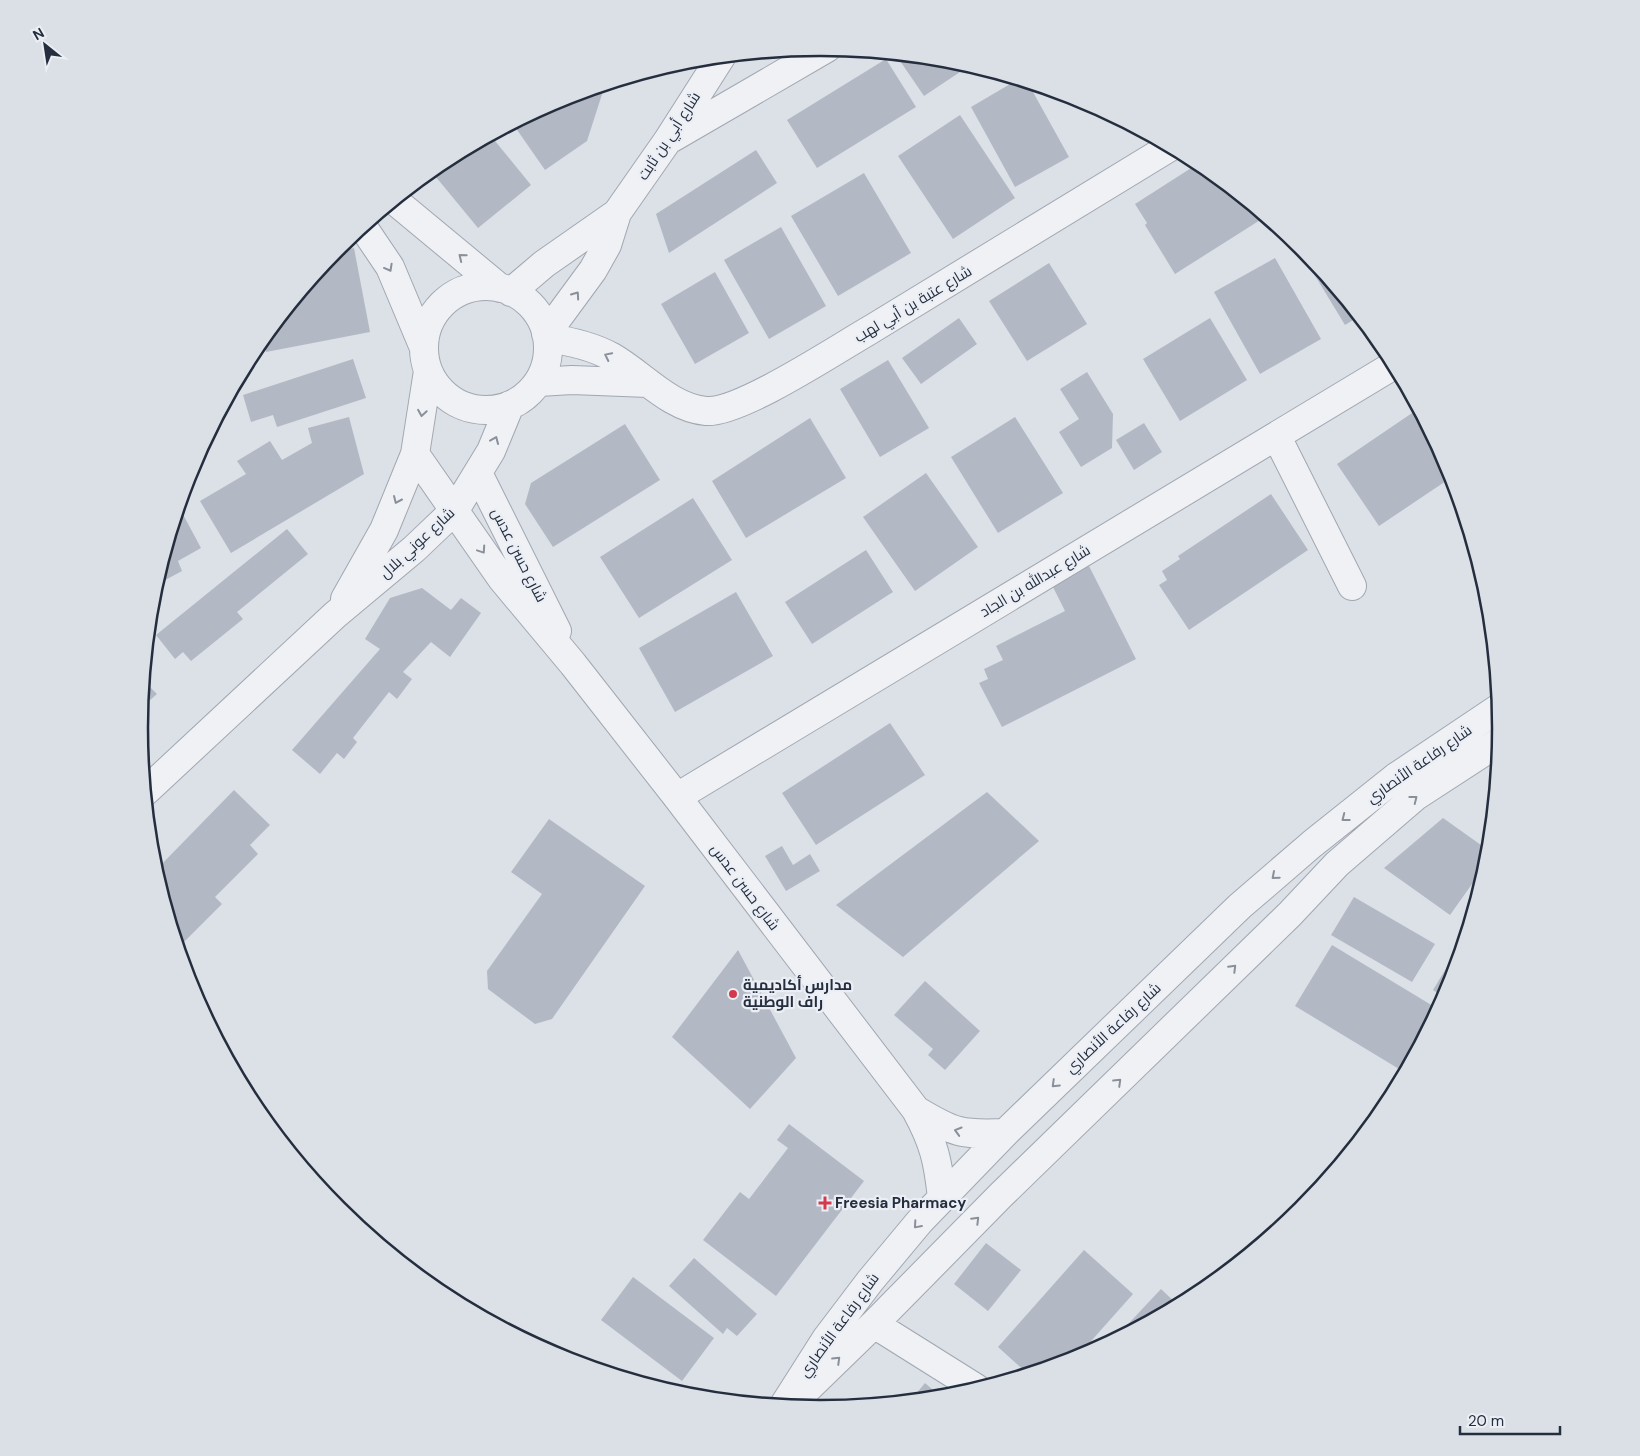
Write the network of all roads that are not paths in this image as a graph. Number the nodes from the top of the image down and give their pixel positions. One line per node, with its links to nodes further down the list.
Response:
1 (813, 56): 3 (street)
2 (715, 65): 3 (street, شارع أبي بن ثابت)
3 (668, 140): 6 (street, شارع أبي بن ثابت)
4 (1164, 151): 13 (street, شارع عتبة بن أبي لهب)
5 (399, 205): 8 (street, one-way to 5)
6 (617, 213): 8 (street, شارع أبي بن ثابت); 9 (street, شارع أبي بن ثابت, one-way to 6)
7 (368, 232): 10 (street, one-way to 10)
8 (505, 290): 9 (street); 10 (street)
9 (547, 336): 12 (street); 13 (street, شارع عتبة بن أبي لهب, one-way to 9)
10 (426, 359): 14 (street); 16 (street, شارع عوني بلال, one-way to 16)
11 (1388, 369): 15 (street, شارع عبدالله بن الجاد)
12 (538, 382): 13 (street, شارع عتبة بن أبي لهب); 14 (street)
13 (648, 383)
14 (510, 406): 17 (street, شارع عوني بلال, one-way to 14)
15 (1277, 437): 19 (street); 25 (street, شارع عبدالله بن الجاد)
16 (415, 454): 18 (street, شارع حسن عدس); 20 (street, شارع عوني بلال, one-way to 20)
17 (478, 473): 18 (street, شارع عوني بلال); 21 (street, شارع حسن عدس)
18 (455, 510): 20 (street, شارع عوني بلال); 21 (street, شارع حسن عدس, one-way to 21)
19 (1352, 586)
20 (335, 615): 24 (street, شارع عوني بلال)
21 (573, 664): 25 (street, شارع حسن عدس)
22 (1491, 713): 27 (street, شارع رفاعة الأنصاري, one-way to 27)
23 (1491, 747): 29 (street, شارع رفاعة الأنصاري, one-way to 23)
24 (151, 786)
25 (676, 797): 26 (street, شارع حسن عدس)
26 (916, 1110): 27 (street, شارع حسن عدس, one-way to 26); 28 (street, شارع حسن عدس)
27 (1005, 1133): 28 (street, شارع رفاعة الأنصاري)
28 (942, 1198): 31 (street, شارع رفاعة الأنصاري, one-way to 31)
29 (874, 1324): 30 (street); 32 (street, شارع رفاعة الأنصاري, one-way to 29)
30 (968, 1383)
31 (788, 1399)
32 (796, 1399)

